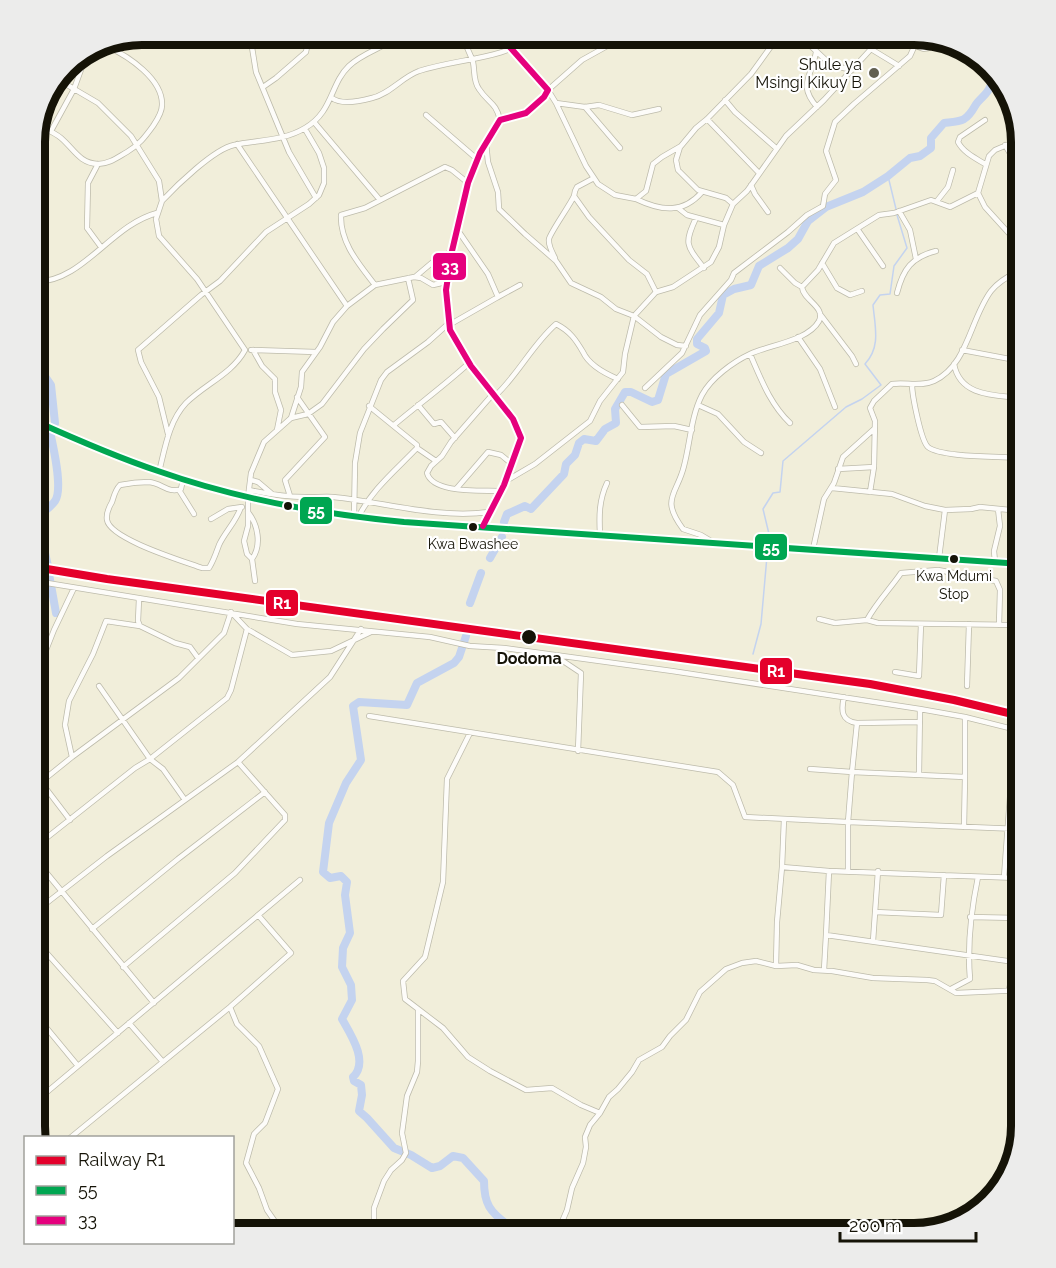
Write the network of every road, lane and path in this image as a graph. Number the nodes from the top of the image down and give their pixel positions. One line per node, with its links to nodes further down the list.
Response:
1 (251, 45): 22 (street)
2 (306, 45): 22 (street)
3 (385, 45): 25 (street)
4 (466, 45): 17 (street)
5 (508, 45): 13 (street)
6 (518, 45): 13 (street)
7 (609, 45): 24 (street)
8 (772, 45): 26 (street)
9 (809, 45): 16 (street)
10 (866, 45): 14 (street)
11 (915, 45): 12 (street); 19 (street)
12 (932, 47)
13 (511, 49): 17 (street); 24 (street)
14 (871, 49): 19 (street); 20 (street)
15 (112, 50): 44 (street)
16 (816, 52): 20 (street); 29 (street)
17 (472, 59): 25 (street); 33 (street)
18 (83, 65): 23 (street)
19 (899, 66): 104 (street)
20 (852, 70): 29 (street)
21 (64, 84): 23 (street)
22 (263, 87): 39 (street)
23 (74, 89): 38 (street); 44 (street)
24 (548, 90): 27 (street); 33 (street)
25 (332, 98): 35 (street)
26 (725, 100): 32 (street); 47 (street)
27 (556, 103): 28 (street); 54 (street)
28 (585, 107): 30 (street); 46 (street)
29 (817, 107): 47 (street)
30 (659, 109)
31 (426, 116): 49 (street)
32 (707, 119): 45 (street); 53 (street)
33 (500, 120): 41 (street)
34 (985, 120): 51 (street)
35 (314, 122): 37 (street); 62 (street)
36 (46, 129): 38 (street)
37 (305, 129): 39 (street); 60 (street)
38 (51, 131): 50 (street)
39 (284, 136): 42 (street); 60 (street)
40 (1011, 142): 43 (street)
41 (486, 143): 49 (street); 79 (street)
42 (237, 144): 63 (street); 70 (street)
43 (1005, 145): 48 (street); 51 (street)
44 (138, 146): 50 (street); 63 (street)
45 (681, 146): 57 (street); 61 (street)
46 (620, 148)
47 (776, 148): 53 (street)
48 (1011, 155)
49 (477, 159): 55 (street)
50 (98, 164): 77 (street)
51 (985, 164): 58 (street)
52 (953, 170): 64 (street)
53 (759, 173): 56 (street)
54 (594, 178): 59 (street); 61 (street)
55 (468, 183): 62 (street); 74 (street)
56 (751, 185): 65 (street); 68 (street)
57 (702, 192): 65 (street); 66 (street)
58 (978, 193): 64 (street); 75 (street)
59 (574, 196): 76 (street); 96 (street)
60 (316, 198): 70 (street)
61 (636, 199): 66 (street)
62 (380, 200): 91 (street)
63 (162, 201): 69 (street)
64 (937, 201): 67 (street)
65 (733, 204): 72 (street)
66 (678, 208): 71 (street)
67 (899, 211): 73 (street); 81 (street)
68 (768, 212)
69 (157, 213): 77 (street); 95 (street)
70 (285, 218): 95 (street); 99 (street)
71 (696, 218): 72 (street); 85 (street)
72 (724, 225): 85 (street)
73 (858, 230): 83 (street); 84 (street)
74 (458, 231): 78 (street); 98 (street)
75 (1011, 235)
76 (549, 244): 79 (street); 82 (street)
77 (101, 247): 89 (street)
78 (452, 251): 88 (street); 90 (street)
79 (544, 251): 82 (street)
80 (936, 251): 81 (street)
81 (916, 259): 97 (street)
82 (556, 261): 101 (street)
83 (822, 263): 93 (street); 94 (street)
84 (882, 266)
85 (704, 268): 96 (street)
86 (780, 268): 93 (street)
87 (1011, 276): 107 (street)
88 (411, 278): 90 (street); 91 (street); 125 (street)
89 (45, 281)
90 (446, 282): 102 (street)
91 (375, 285): 99 (street)
92 (520, 285): 98 (street)
93 (802, 287): 100 (street)
94 (862, 291)
95 (206, 292): 105 (street); 133 (street)
96 (656, 292): 101 (street)
97 (897, 292)
98 (498, 297): 102 (street)
99 (347, 306): 108 (street)
100 (820, 314): 103 (street); 112 (street)
101 (634, 316): 104 (street); 114 (street)
102 (449, 324): 111 (street); 123 (street)
103 (798, 337): 109 (street); 124 (street)
104 (686, 346): 116 (street)
105 (245, 350): 106 (street); 133 (street)
106 (253, 350): 108 (street); 131 (street)
107 (962, 350): 110 (street); 113 (street)
108 (316, 352): 118 (street)
109 (750, 354): 122 (street); 127 (street)
110 (1011, 359)
111 (469, 363): 117 (street); 120 (street)
112 (856, 364)
113 (954, 364): 115 (street); 119 (street)
114 (618, 379): 117 (street); 145 (street)
115 (912, 384): 130 (street); 137 (street)
116 (645, 388)
117 (494, 395): 134 (street); 139 (street)
118 (297, 397): 125 (street); 126 (street)
119 (1011, 397)
120 (418, 405): 129 (street); 134 (street)
121 (622, 405): 132 (street)
122 (698, 405): 132 (street); 136 (street)
123 (369, 406): 129 (street); 155 (street)
124 (836, 407)
125 (310, 413): 126 (street); 154 (street)
126 (291, 418): 131 (street)
127 (790, 423)
128 (45, 425): 142 (highway)
129 (394, 425): 135 (street)
130 (874, 429): 140 (street); 141 (street)
131 (277, 430): 144 (street)
132 (692, 430): 168 (street)
133 (168, 434): 142 (street)
134 (455, 438): 138 (street)
135 (417, 448): 138 (street); 156 (street)
136 (761, 453)
137 (1011, 457)
138 (436, 461): 147 (street)
139 (512, 464): 145 (street); 147 (street)
140 (874, 467): 141 (street); 151 (street)
141 (838, 469): 148 (street)
142 (159, 472): 143 (highway)
143 (183, 479): 149 (street); 152 (highway)
144 (250, 480): 152 (street); 153 (street)
145 (506, 481): 150 (street)
146 (607, 483): 167 (street)
147 (457, 488): 150 (street)
148 (832, 488): 151 (street); 169 (street)
149 (179, 490): 157 (street); 163 (street)
150 (500, 491): 162 (street)
151 (870, 492): 160 (street)
152 (249, 494): 153 (street); 158 (street); 164 (highway)
153 (272, 494): 154 (street)
154 (290, 496): 155 (street)
155 (355, 500): 156 (street); 164 (street)
156 (367, 502): 162 (street); 164 (street)
157 (241, 507): 158 (street); 165 (street)
158 (248, 509): 171 (street); 171 (street)
159 (998, 509): 160 (street); 161 (street); 172 (street)
160 (945, 510): 170 (street)
161 (1011, 510)
162 (489, 512): 166 (street)
163 (194, 514)
164 (356, 518): 166 (highway)
165 (210, 519)
166 (483, 526): 167 (highway)
167 (600, 534): 168 (highway)
168 (713, 542): 169 (highway)
169 (813, 549): 170 (highway)
170 (940, 558): 172 (highway); 174 (street)
171 (252, 559): 175 (street)
172 (995, 562): 173 (highway)
173 (1011, 563)
174 (938, 570): 181 (street); 184 (street)
175 (255, 581)
176 (45, 583): 177 (street)
177 (74, 588): 178 (street); 191 (street)
178 (139, 599): 179 (street); 186 (street)
179 (231, 612): 187 (street); 188 (street); 193 (street)
180 (819, 619): 181 (street)
181 (867, 620): 182 (street)
182 (921, 624): 183 (street); 194 (street)
183 (969, 624): 184 (street); 196 (street)
184 (999, 625): 185 (street)
185 (1011, 625)
186 (140, 626): 193 (street); 207 (street)
187 (247, 629): 190 (street); 208 (street)
188 (361, 629): 189 (street); 190 (street)
189 (372, 631): 190 (street); 192 (street)
190 (355, 639): 209 (street)
191 (45, 653)
192 (555, 655): 197 (street); 206 (street)
193 (198, 658): 201 (street)
194 (895, 672)
195 (99, 686): 201 (street)
196 (967, 686)
197 (844, 697): 198 (street); 203 (street)
198 (920, 708): 200 (street); 202 (street)
199 (369, 716): 205 (street)
200 (965, 717): 204 (street); 213 (street)
201 (123, 719): 207 (street); 208 (street)
202 (920, 722): 203 (street); 212 (street)
203 (857, 723): 211 (street)
204 (1011, 729)
205 (470, 733): 206 (street); 256 (street)
206 (578, 751): 220 (street)
207 (72, 756): 214 (street)
208 (150, 759): 218 (street); 219 (street)
209 (238, 762): 217 (street); 218 (street)
210 (810, 769): 211 (street)
211 (852, 772): 212 (street); 221 (street)
212 (919, 774): 213 (street)
213 (965, 777): 222 (street)
214 (45, 779)
215 (1011, 779): 223 (street)
216 (45, 787): 219 (street)
217 (265, 792): 242 (street); 249 (street)
218 (185, 800): 236 (street)
219 (70, 819): 225 (street)
220 (784, 819): 221 (street); 226 (street)
221 (848, 822): 222 (street); 228 (street)
222 (964, 827): 223 (street)
223 (1007, 828): 224 (street); 233 (street)
224 (1011, 828)
225 (45, 839)
226 (782, 867): 227 (street); 248 (street)
227 (829, 871): 228 (street); 243 (street)
228 (848, 871): 229 (street)
229 (878, 871): 231 (street); 238 (street)
230 (45, 872): 236 (street)
231 (944, 875): 232 (street); 238 (street)
232 (978, 877): 233 (street); 240 (street)
233 (1004, 877): 234 (street)
234 (1011, 877)
235 (300, 880): 239 (street)
236 (61, 892): 237 (street); 242 (street)
237 (45, 904)
238 (875, 912): 244 (street)
239 (258, 915): 254 (street); 255 (street)
240 (970, 917): 241 (street); 246 (street)
241 (1011, 918)
242 (92, 929): 249 (street)
243 (826, 935): 244 (street); 250 (street)
244 (873, 942): 246 (street)
245 (45, 952): 259 (street)
246 (968, 955): 247 (street); 252 (street)
247 (1011, 961)
248 (776, 966): 250 (street); 263 (street)
249 (123, 967): 254 (street)
250 (824, 970): 252 (street)
251 (1011, 978): 253 (street)
252 (951, 989): 253 (street)
253 (1008, 990)
254 (154, 1003): 257 (street)
255 (230, 1007): 260 (street); 265 (street)
256 (418, 1010): 263 (street); 266 (street)
257 (129, 1023): 259 (street); 260 (street)
258 (45, 1027): 261 (street)
259 (118, 1033): 261 (street)
260 (162, 1062): 264 (street)
261 (78, 1066): 262 (street)
262 (45, 1093)
263 (600, 1113): 267 (street)
264 (71, 1136)
265 (276, 1223)
266 (374, 1223)
267 (561, 1223)

